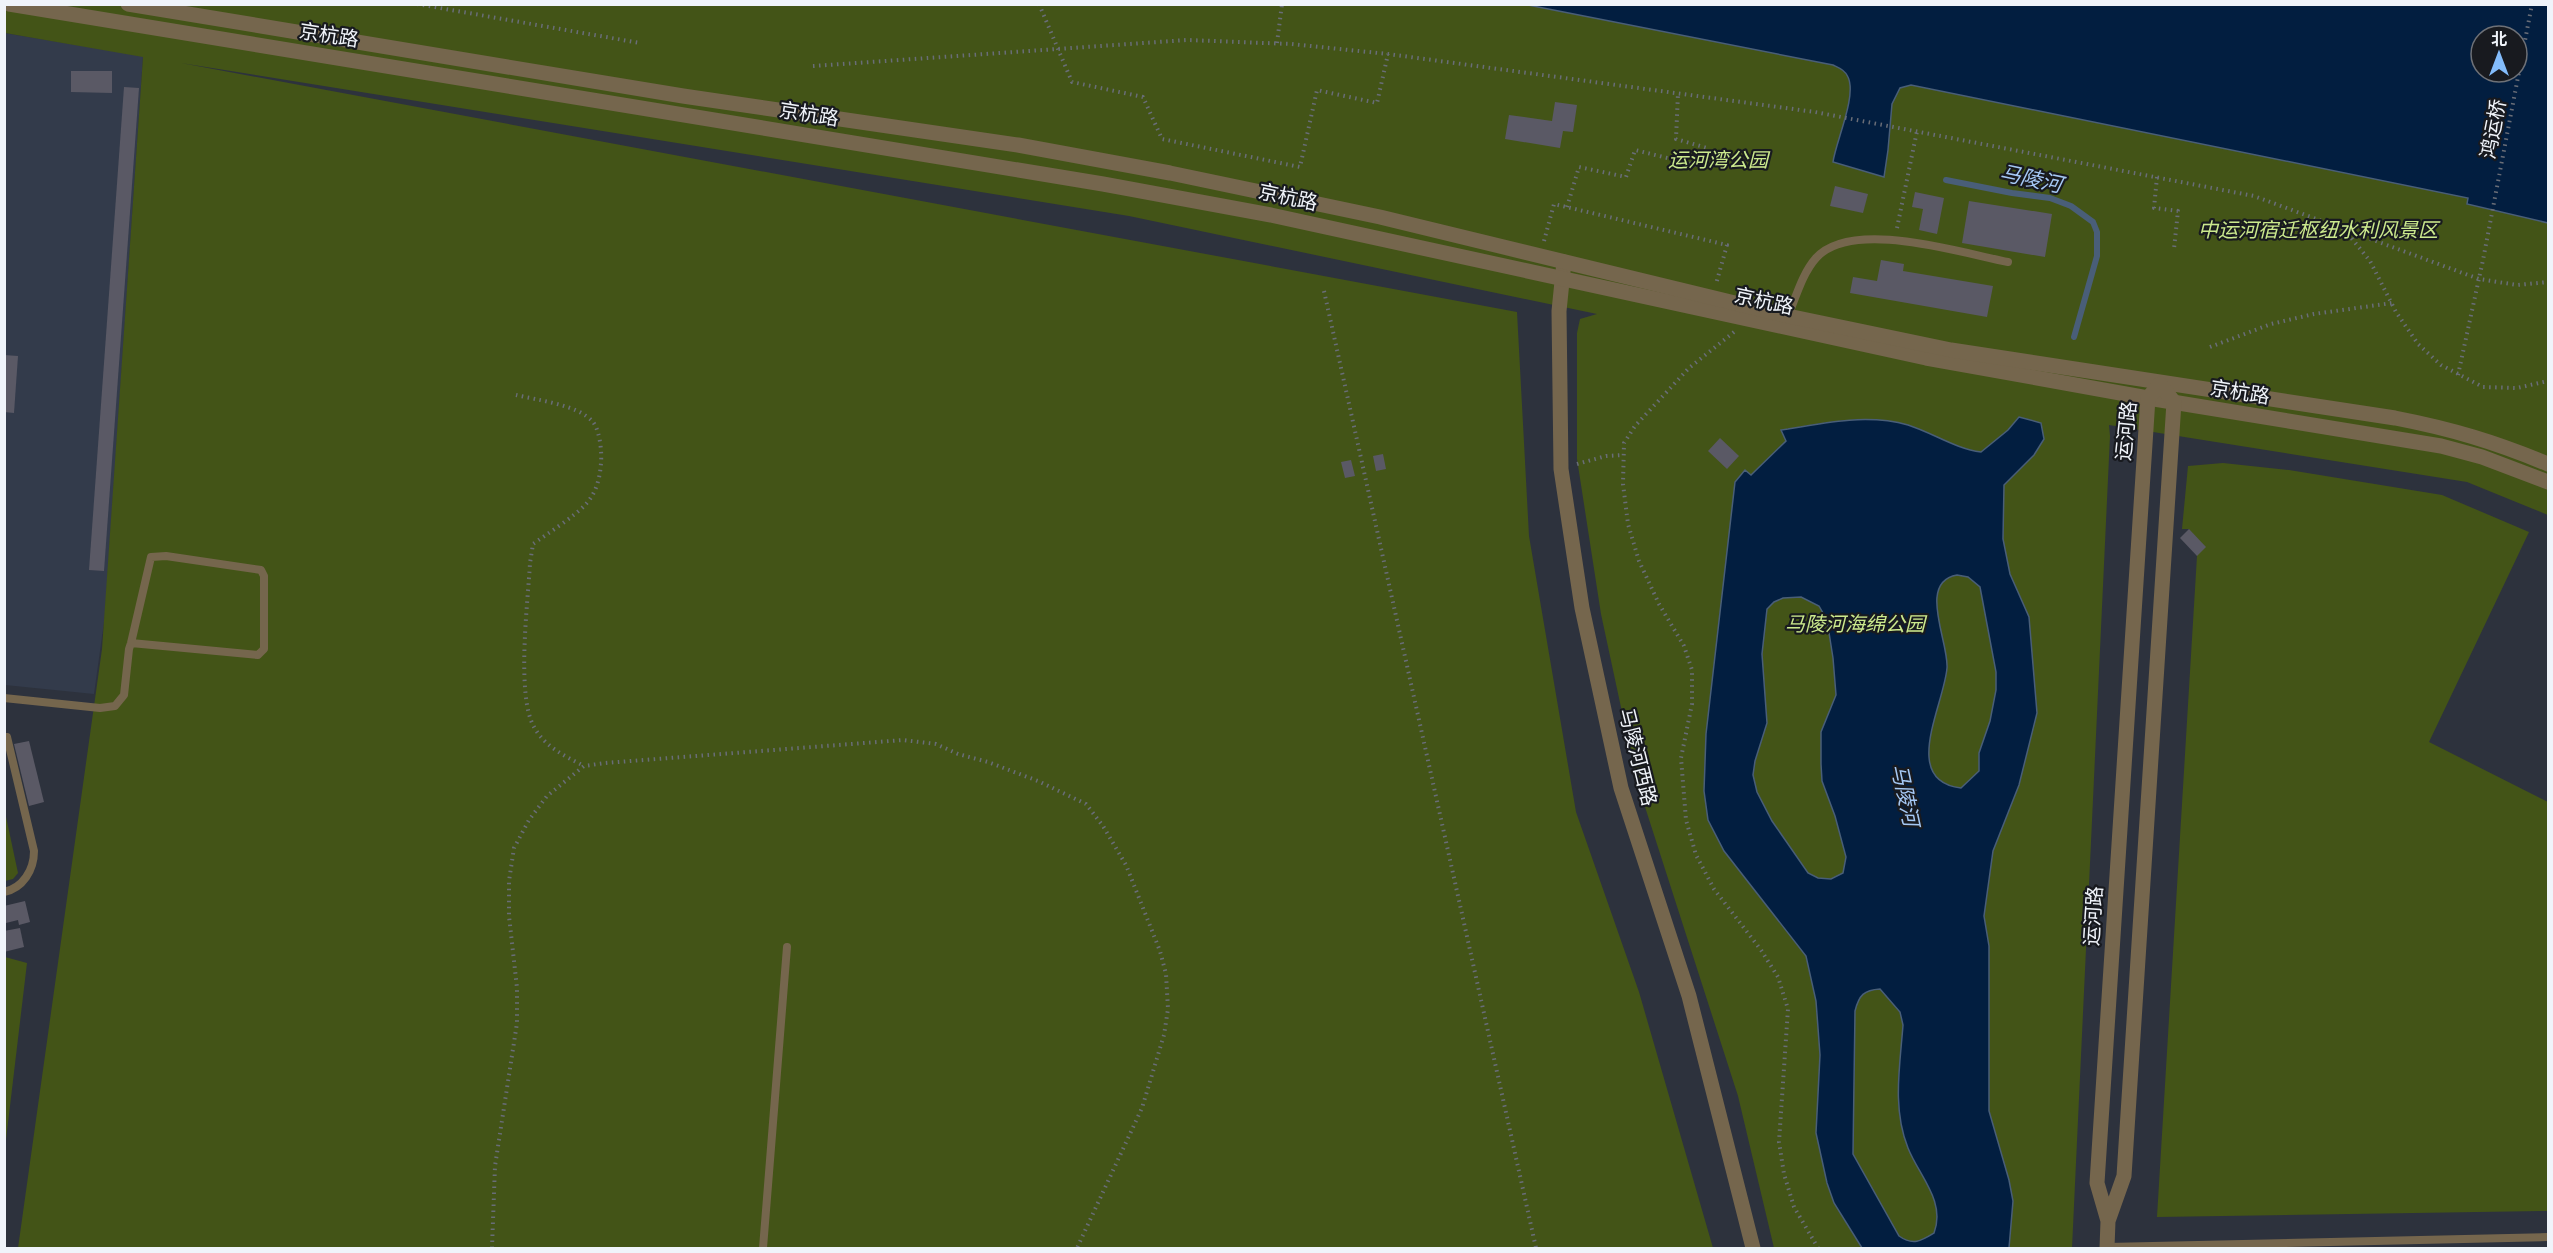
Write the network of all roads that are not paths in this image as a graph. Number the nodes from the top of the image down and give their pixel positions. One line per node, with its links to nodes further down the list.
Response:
1 (9, 4): 5 (street, 京杭路)
2 (128, 4): 3 (street, 京杭路)
3 (1564, 262): 5 (street, 马陵河西路); 6 (street, 京杭路)
4 (2008, 262): 6 (lane)
5 (1562, 278): 8 (street, 京杭路); 20 (street, 马陵河西路)
6 (1788, 316): 7 (street, 京杭路)
7 (2160, 384): 8 (street, 运河路); 9 (street, 运河路); 10 (street, 京杭路)
8 (2148, 398): 9 (street, 京杭路); 17 (street, 运河路)
9 (2174, 402): 11 (street, 京杭路); 17 (street, 运河路)
10 (2548, 464)
11 (2548, 482)
12 (131, 643): 12 (lane); 13 (lane)
13 (4, 698)
14 (7, 738): 15 (lane)
15 (4, 892)
16 (787, 947): 19 (lane)
17 (2108, 1221): 21 (street, 运河路)
18 (2548, 1238): 21 (lane)
19 (763, 1248)
20 (1753, 1248)
21 (2107, 1248)

